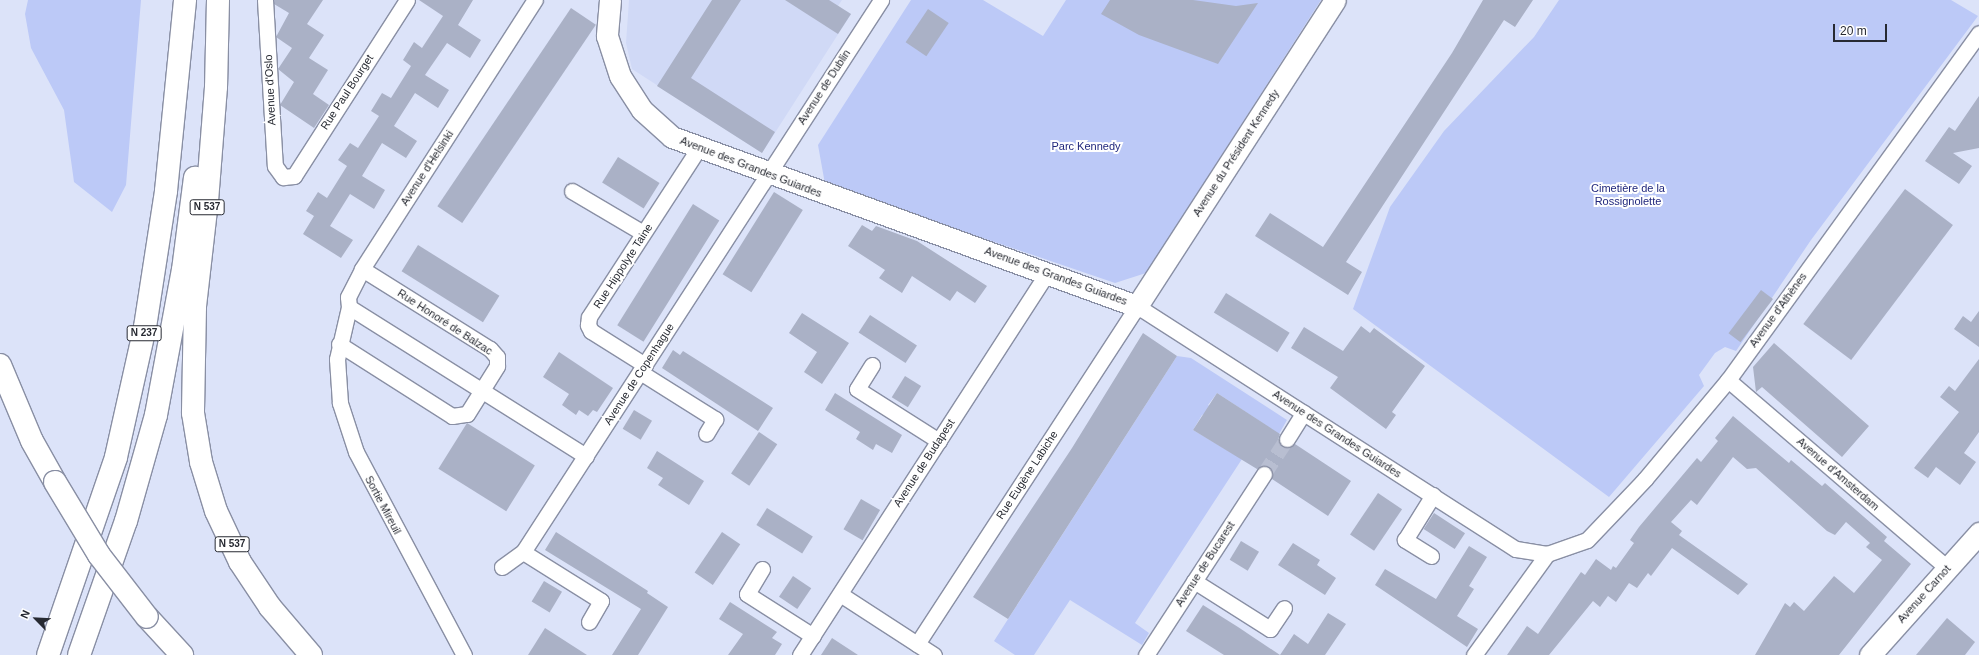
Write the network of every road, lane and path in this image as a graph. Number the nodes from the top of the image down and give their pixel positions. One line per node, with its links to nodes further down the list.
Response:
1 (185, 0): 45 (highway, N 237)
2 (216, 0): 46 (highway, N 237); 48 (highway, N 537)
3 (265, 0): 12 (street, Avenue d'Oslo)
4 (407, 0): 12 (street, Rue Paul Bourget)
5 (535, 0): 15 (street, Avenue d'Helsinki)
6 (610, 0): 10 (street, Avenue des Grandes Guiardes)
7 (881, 0): 11 (street, Avenue de Dublin)
8 (1335, 0): 17 (street, Avenue du Président Kennedy)
9 (1979, 33): 23 (street, Avenue d'Athènes)
10 (698, 148): 11 (street, Avenue des Grandes Guiardes); 14 (street, Rue Hippolyte Taine)
11 (768, 174): 16 (street, Avenue des Grandes Guiardes); 22 (street, Avenue de Copenhague)
12 (283, 177)
13 (572, 191): 14 (street)
14 (643, 233): 22 (street, Rue Hippolyte Taine)
15 (362, 269): 18 (street, Avenue d'Helsinki); 24 (street, Rue Honoré de Balzac)
16 (1048, 271): 17 (street, Avenue des Grandes Guiardes); 28 (street, Avenue de Budapest)
17 (1137, 306): 25 (street, Avenue des Grandes Guiardes); 44 (street, Rue Eugène Labiche)
18 (349, 307): 19 (street, Avenue d'Helsinki); 24 (street)
19 (339, 344): 24 (street, Rue Honoré de Balzac); 49 (street, Sortie Mireuil)
20 (872, 365): 28 (street)
21 (0, 366): 47 (highway, bridge)
22 (642, 369): 26 (street); 29 (street, Avenue de Copenhague)
23 (1728, 380): 34 (street, Avenue d'Athènes); 37 (street, Avenue d'Amsterdam)
24 (484, 390): 29 (street)
25 (1303, 413): 27 (street); 31 (street, Avenue des Grandes Guiardes)
26 (706, 434)
27 (1287, 439)
28 (939, 441): 40 (street, Avenue de Budapest)
29 (586, 456): 33 (street, Avenue de Copenhague)
30 (1264, 474): 39 (street, Avenue de Bucarest)
31 (1433, 495): 34 (street, Avenue des Grandes Guiardes); 35 (street)
32 (1979, 534): 37 (street, Avenue Carnot)
33 (524, 552): 36 (street, Avenue de Copenhague); 42 (street)
34 (1547, 554): 53 (street)
35 (1431, 556)
36 (502, 567)
37 (1947, 568): 54 (street, Avenue Carnot)
38 (762, 569): 43 (street)
39 (1194, 581): 41 (street); 52 (street, Avenue de Bucarest)
40 (840, 594): 43 (street, Avenue de Budapest); 44 (street)
41 (1284, 608)
42 (589, 622)
43 (813, 636): 50 (street, Avenue de Budapest)
44 (917, 644): 51 (street)
45 (48, 655)
46 (79, 655)
47 (182, 655)
48 (311, 655)
49 (464, 655)
50 (800, 655)
51 (934, 655)
52 (1146, 655)
53 (1474, 655)
54 (1870, 655)

